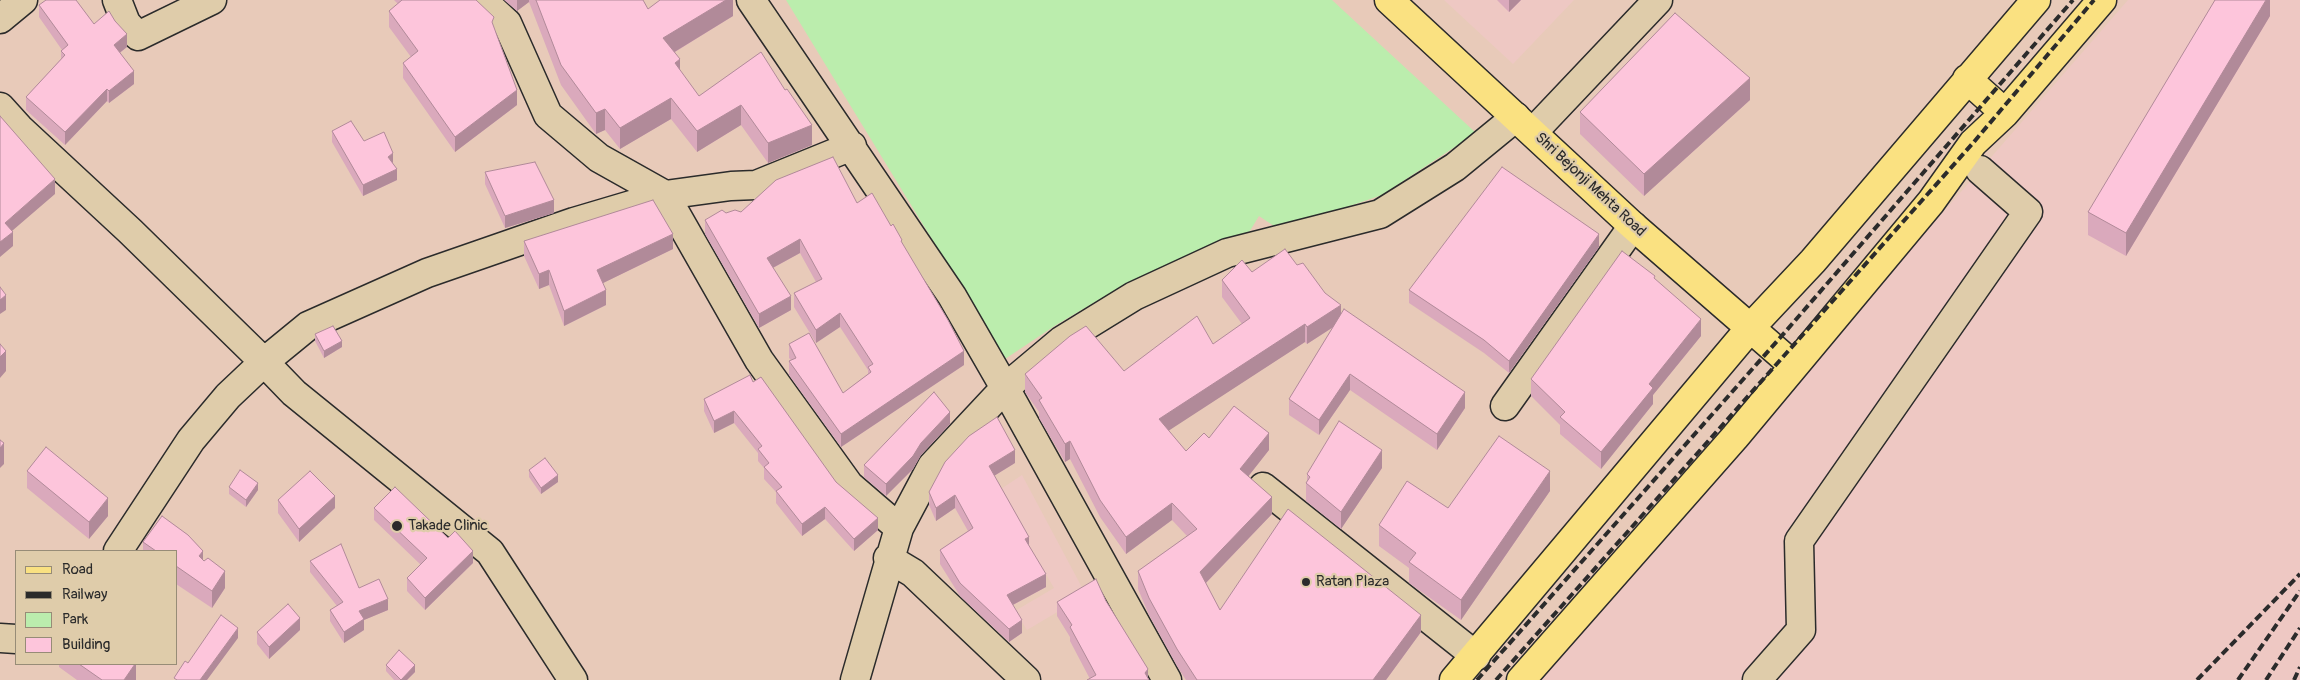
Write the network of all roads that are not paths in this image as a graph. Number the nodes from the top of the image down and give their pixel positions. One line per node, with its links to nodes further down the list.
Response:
1 (23, 0): 10 (street)
2 (117, 0): 3 (street)
3 (212, 0)
4 (482, 0): 18 (street)
5 (751, 0): 16 (street)
6 (1389, 0): 14 (main road, Shri Bejonji Mehta Road)
7 (1658, 0): 14 (street)
8 (2036, 0): 11 (main road)
9 (2102, 0): 13 (main road)
10 (0, 19)
11 (1968, 79): 13 (main road); 20 (main road)
12 (0, 107): 15 (street)
13 (2006, 113): 22 (main road)
14 (1525, 125): 19 (main road, Shri Bejonji Mehta Road); 23 (street)
15 (9, 132): 21 (street)
16 (852, 146): 18 (street); 23 (street)
17 (1980, 170): 38 (street)
18 (665, 195): 21 (street); 26 (street)
19 (1633, 226): 20 (main road, Shri Bejonji Mehta Road); 24 (street)
20 (1751, 327): 22 (main road, Shri Bejonji Mehta Road); 31 (main road)
21 (264, 362): 27 (street); 32 (street)
22 (1794, 366): 37 (main road)
23 (1006, 388): 26 (street); 35 (street)
24 (1505, 406)
25 (1263, 487): 31 (street)
26 (898, 528): 28 (street)
27 (119, 550)
28 (888, 558): 33 (street); 34 (street)
29 (0, 638): 30 (street)
30 (15, 638)
31 (1476, 656): 36 (main road)
32 (573, 680)
33 (855, 680)
34 (1026, 680)
35 (1168, 680)
36 (1454, 680)
37 (1522, 680)
38 (1757, 680)

